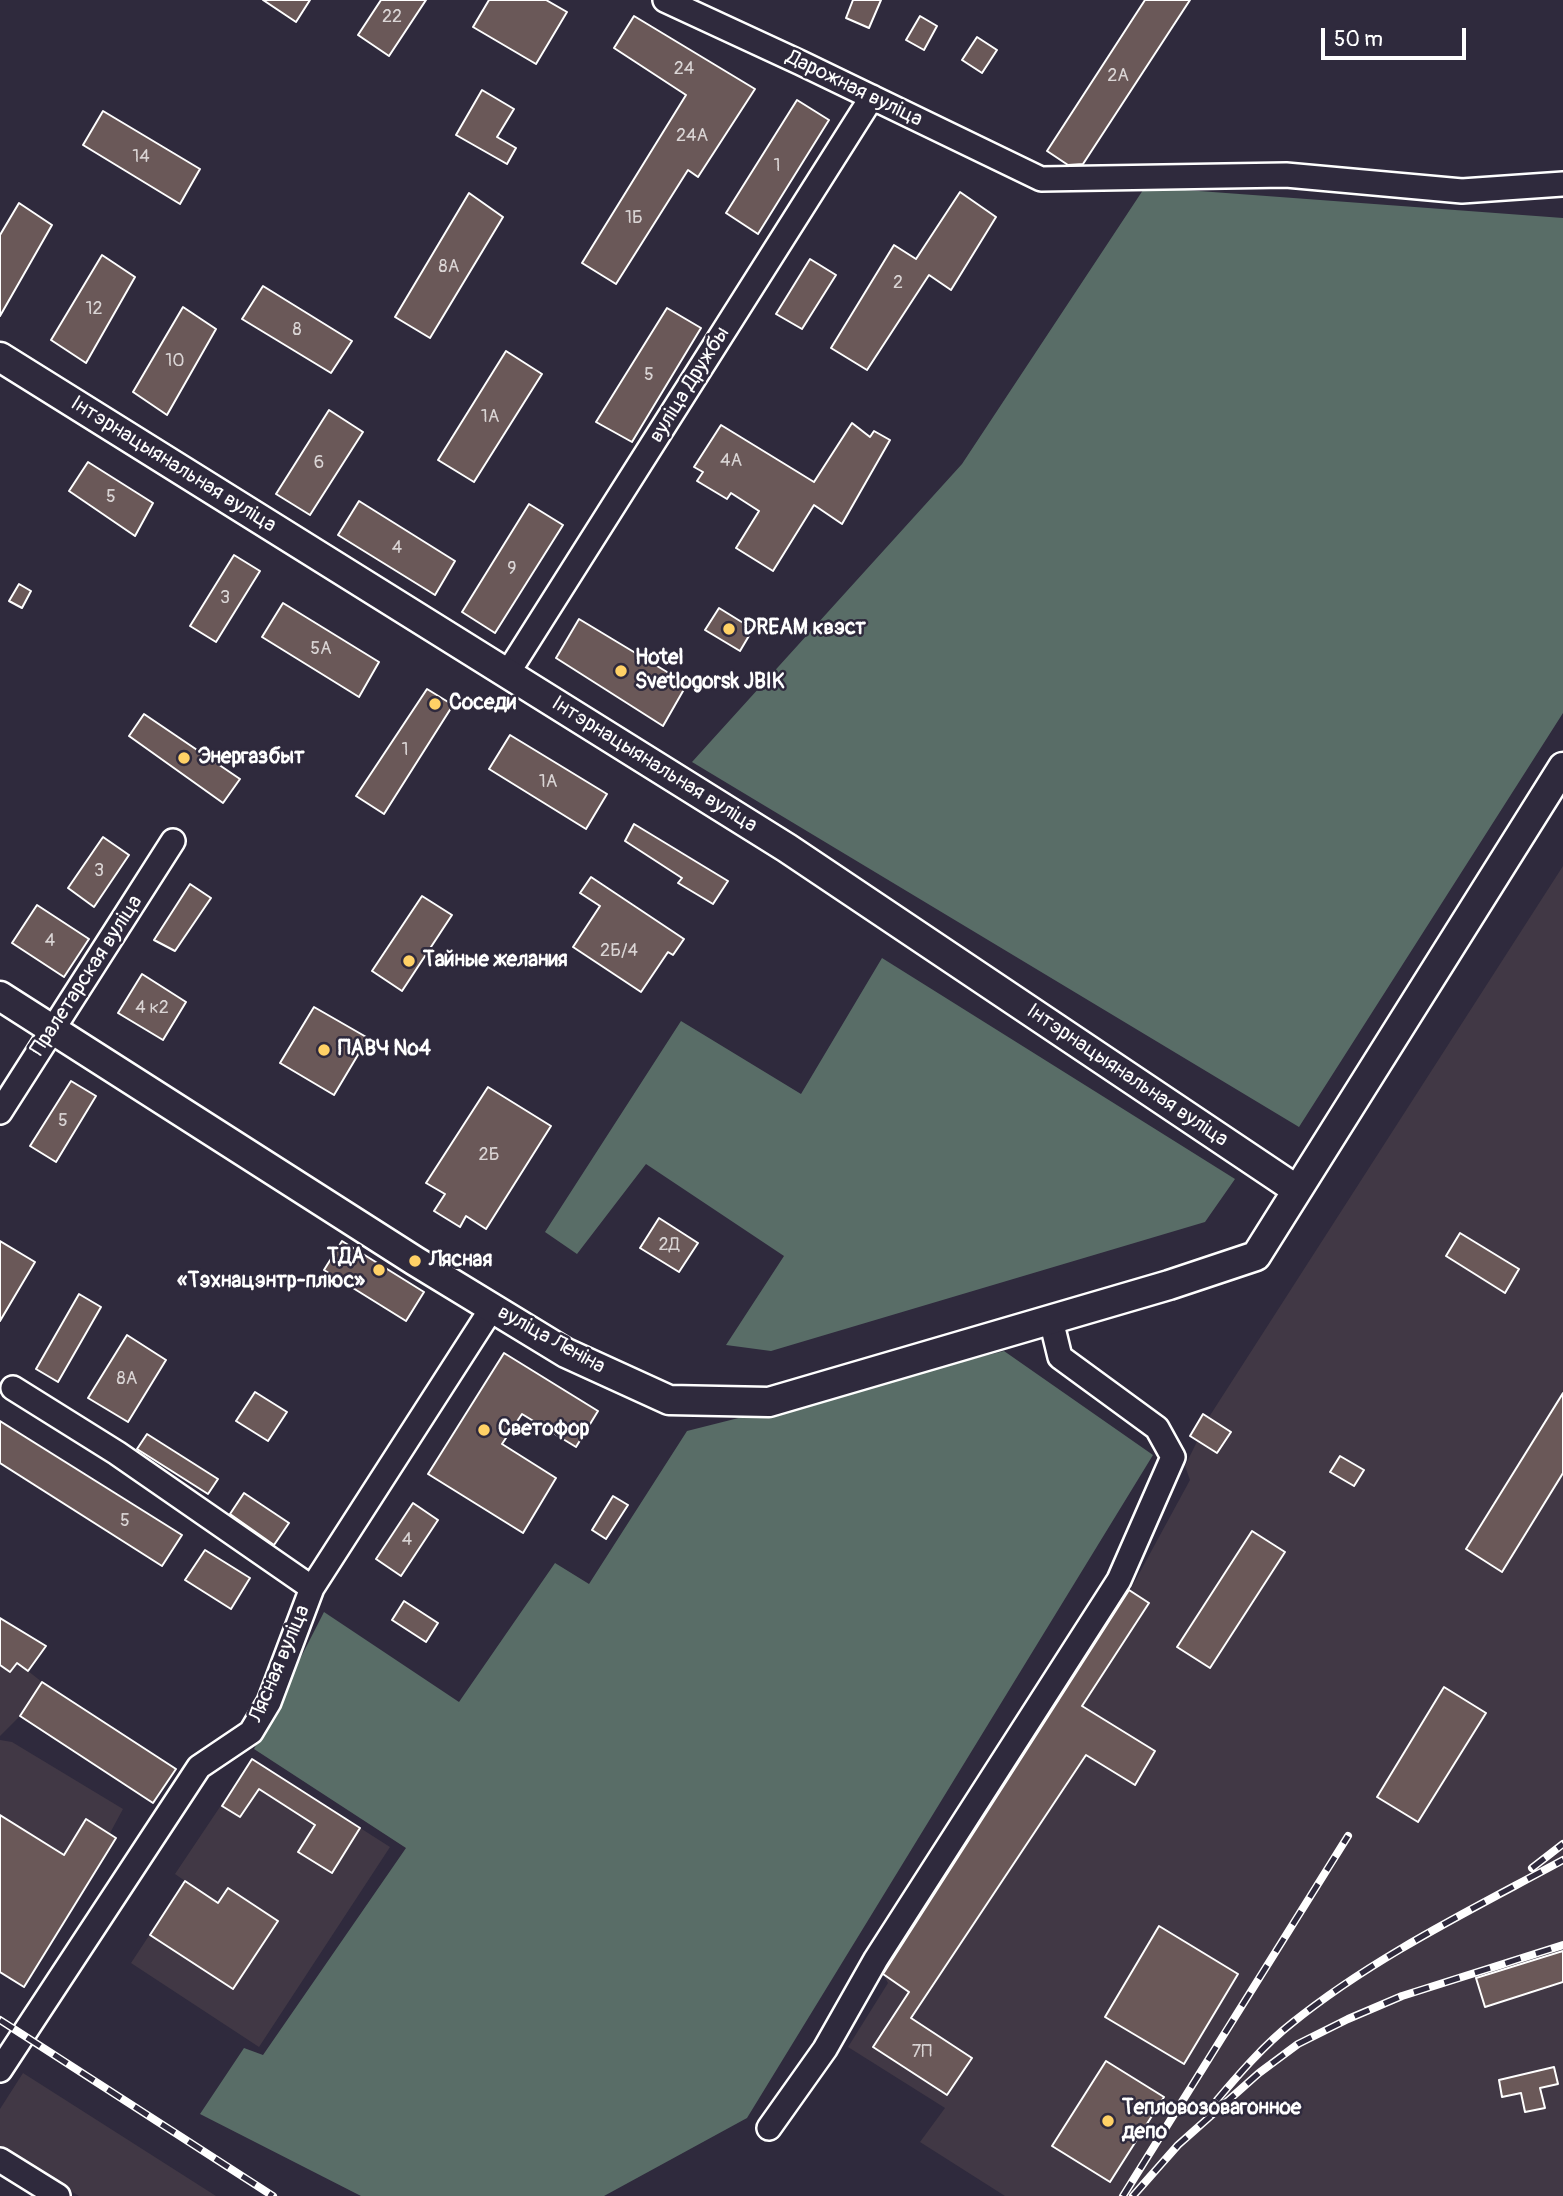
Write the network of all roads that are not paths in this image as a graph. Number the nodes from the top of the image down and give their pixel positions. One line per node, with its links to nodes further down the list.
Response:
1 (665, 0): 2 (street, Дарожная вуліца)
2 (872, 97): 3 (street, Дарожная вуліца); 5 (street, вуліца Дружбы)
3 (1563, 184)
4 (0, 357): 5 (street, Інтэрнацыянальная вуліца)
5 (508, 674): 11 (street, Інтэрнацыянальная вуліца)
6 (1563, 766): 11 (street, вуліца Леніна)
7 (173, 841): 9 (street, Пралетарская вуліца)
8 (0, 996): 9 (street, вуліца Леніна)
9 (53, 1029): 10 (street, Пралетарская вуліца); 12 (street, вуліца Леніна)
10 (0, 1112)
11 (1297, 1190): 13 (street, вуліца Леніна)
12 (492, 1308): 13 (street, вуліца Леніна); 15 (street, Лясная вуліца)
13 (1051, 1320): 17 (street)
14 (13, 1388): 15 (street)
15 (312, 1588): 16 (street, Лясная вуліца)
16 (0, 2070)
17 (769, 2128)
18 (0, 2160): 19 (street)
19 (58, 2196)

